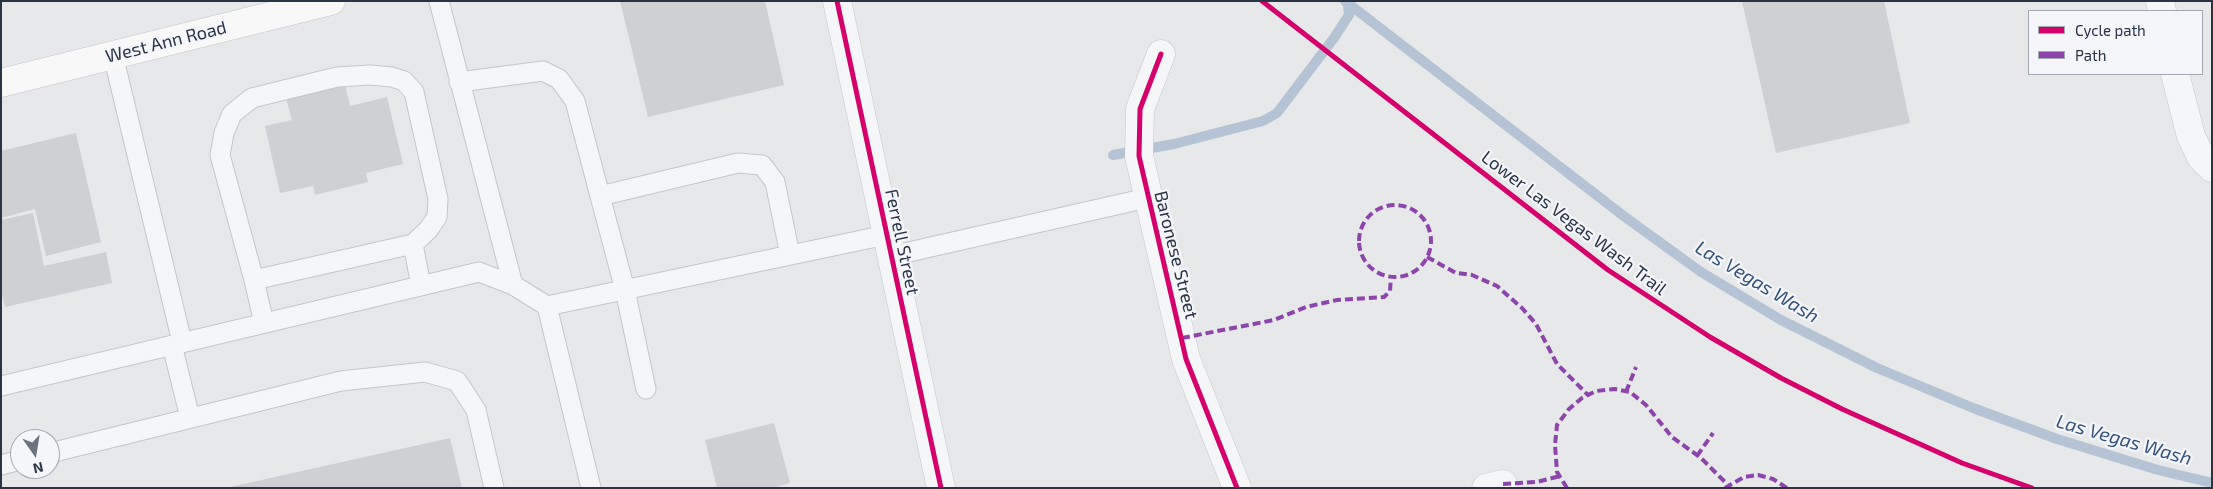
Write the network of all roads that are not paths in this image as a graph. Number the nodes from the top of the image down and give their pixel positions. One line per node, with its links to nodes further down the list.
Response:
1 (331, 1): 5 (main road, West Ann Road)
2 (439, 1): 7 (lane)
3 (837, 1): 13 (street, Ferrell Street)
4 (1161, 54): 11 (street, Baronese Street)
5 (113, 55): 8 (main road, West Ann Road); 21 (lane)
6 (2175, 75): 9 (street)
7 (459, 82): 10 (lane); 16 (lane)
8 (1, 83)
9 (2206, 163)
10 (600, 196): 14 (lane); 18 (lane)
11 (1147, 198): 13 (lane); 29 (street, Baronese Street)
12 (412, 244): 15 (lane); 15 (lane); 17 (lane)
13 (889, 245): 14 (lane); 28 (street, Ferrell Street)
14 (790, 255): 18 (lane)
15 (254, 280): 20 (lane)
16 (513, 285): 17 (lane); 19 (lane)
17 (421, 286): 20 (lane)
18 (625, 290): 19 (lane); 23 (lane)
19 (547, 306): 27 (lane)
20 (264, 323): 21 (lane)
21 (177, 344): 22 (lane); 24 (lane)
22 (1, 386)
23 (646, 389)
24 (190, 418): 25 (lane); 26 (lane)
25 (60, 450)
26 (494, 488)
27 (591, 488)
28 (941, 488)
29 (1238, 488)

